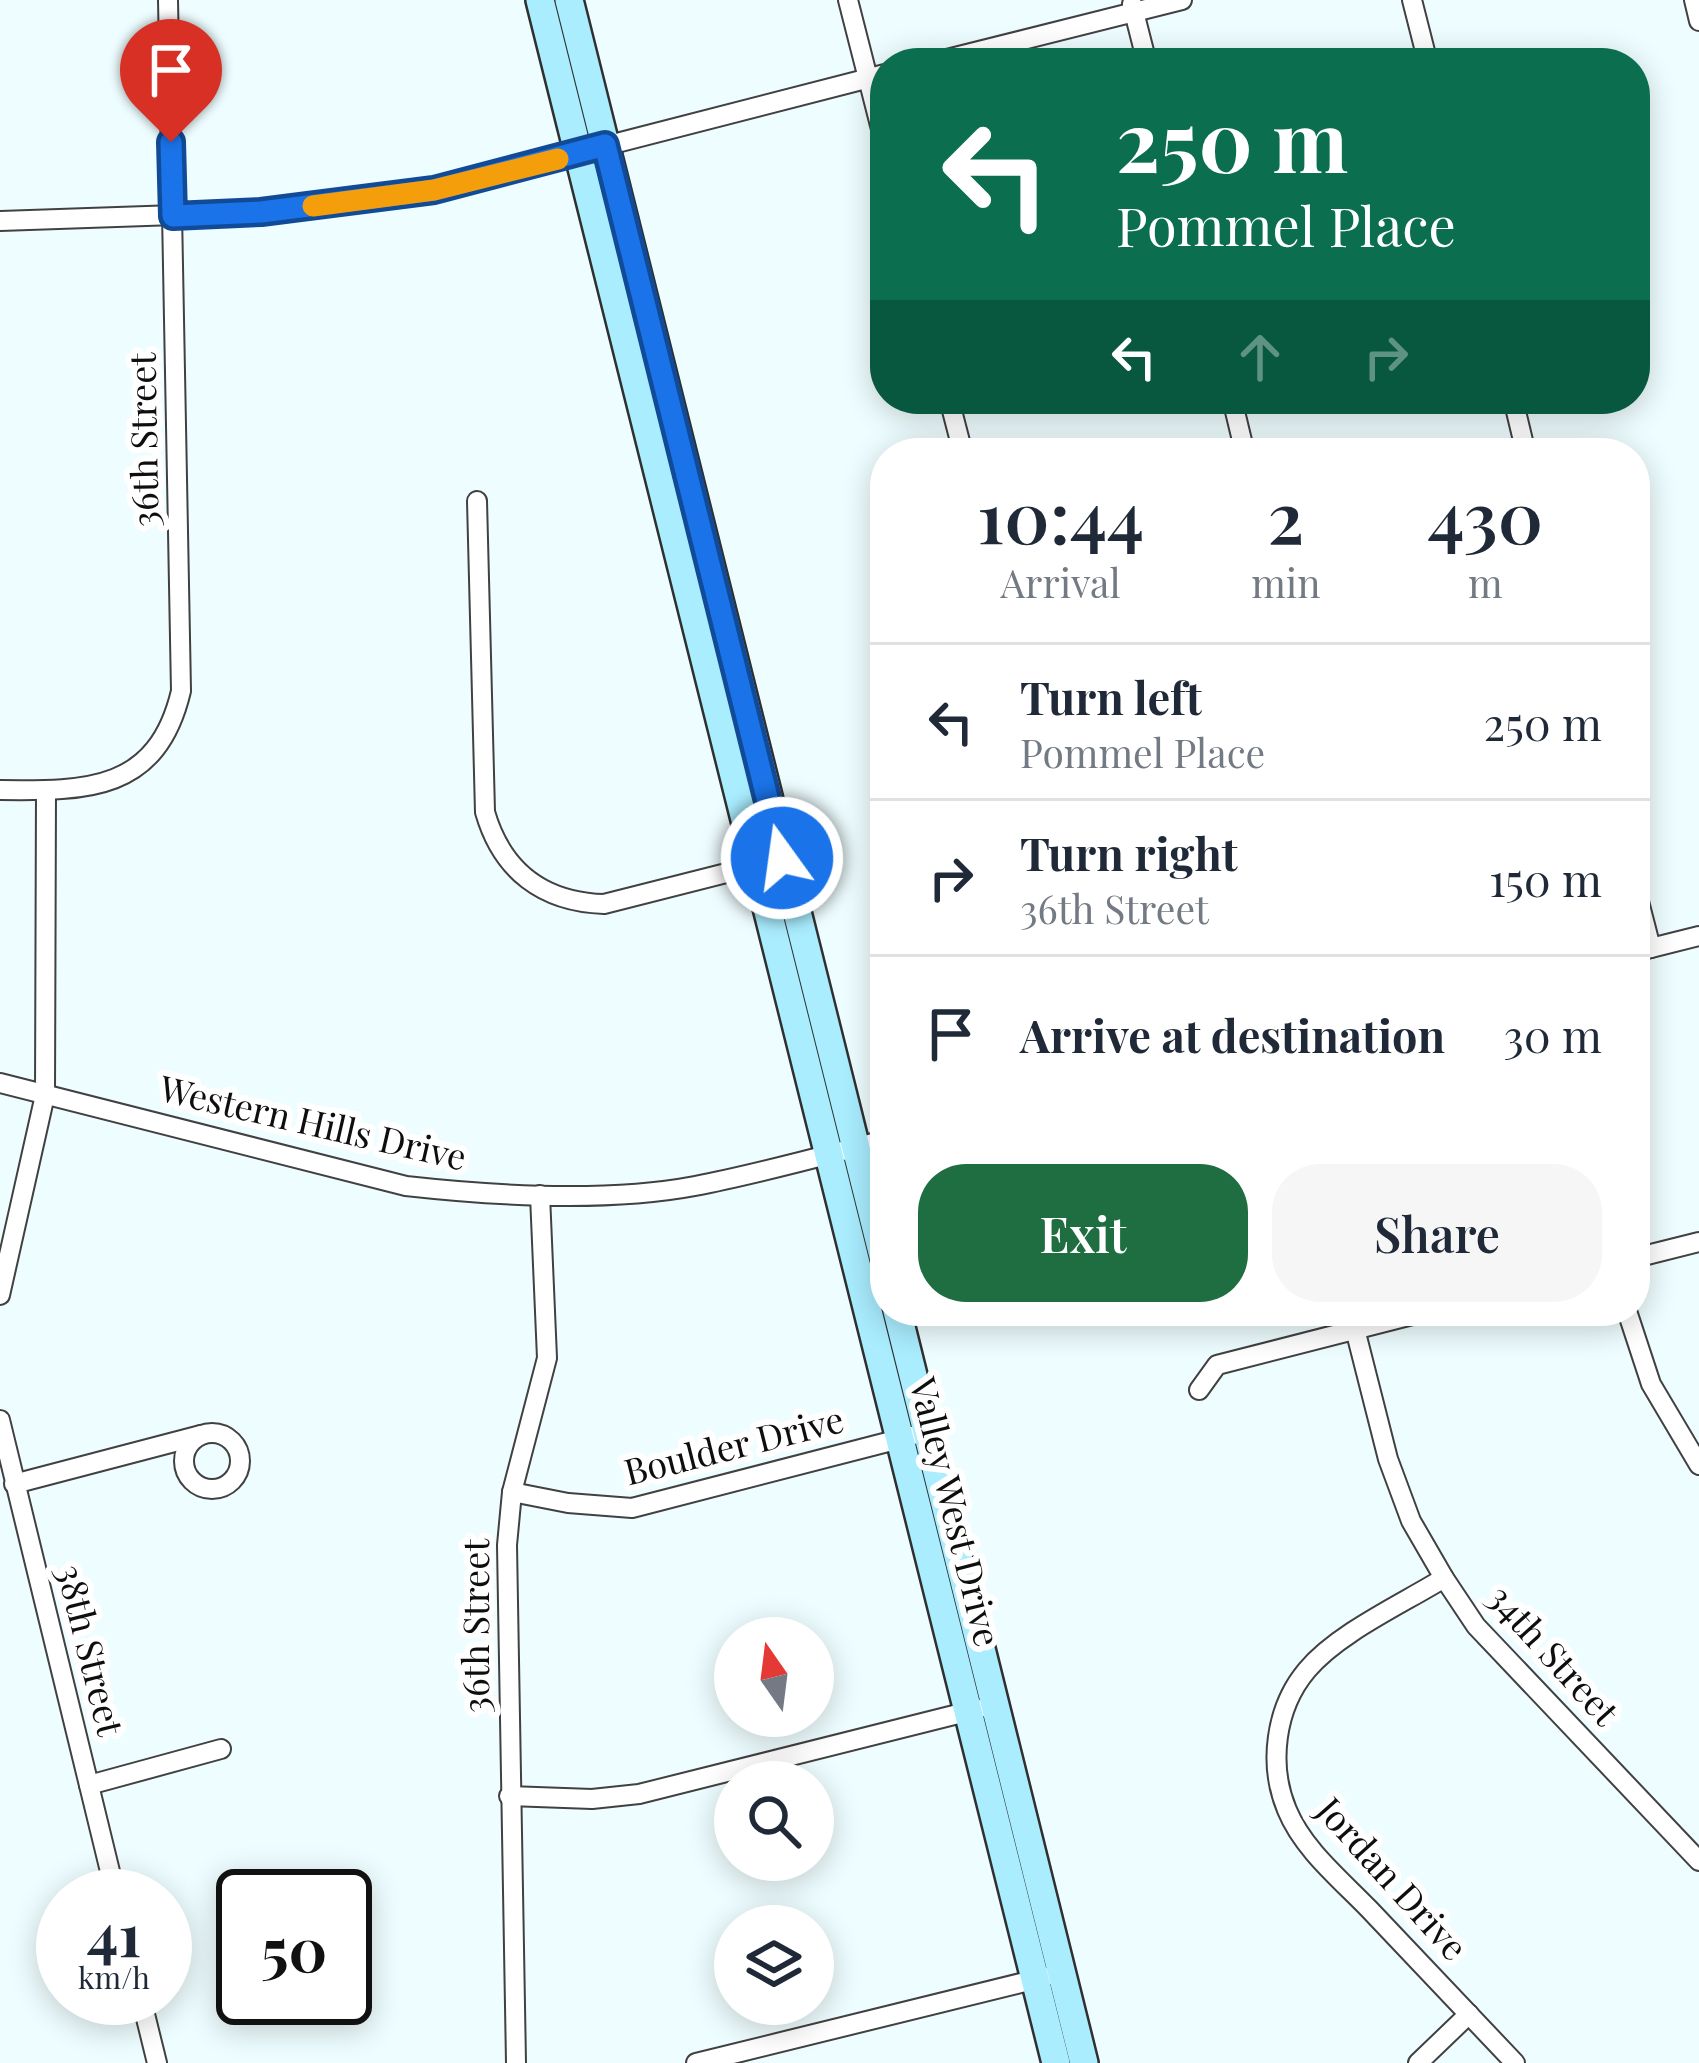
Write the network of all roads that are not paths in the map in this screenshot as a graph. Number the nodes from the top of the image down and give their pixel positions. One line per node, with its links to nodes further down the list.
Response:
1 (168, 0): 16 (street, 36th Street)
2 (540, 0): 15 (main road, Valley West Drive)
3 (568, 0): 15 (main road, Valley West Drive)
4 (848, 0): 13 (street)
5 (1182, 0): 8 (street)
6 (1412, 0): 12 (street)
7 (1694, 0): 9 (street)
8 (1132, 6): 10 (street); 11 (street)
9 (1699, 21)
10 (984, 48)
11 (1143, 48)
12 (1424, 48)
13 (870, 58)
14 (870, 78): 15 (street)
15 (591, 149): 16 (street); 21 (main road, Valley West Drive); 22 (main road, Valley West Drive)
16 (173, 216): 17 (street); 20 (street, 36th Street)
17 (0, 221)
18 (477, 501): 22 (street)
19 (0, 790): 20 (street)
20 (46, 791): 26 (street)
21 (782, 858): 22 (street); 28 (main road, Valley West Drive)
22 (754, 866): 28 (main road, Valley West Drive)
23 (1699, 936): 24 (street)
24 (1650, 949)
25 (0, 1084): 26 (street, Western Hills Drive)
26 (45, 1094): 29 (street, Western Hills Drive); 34 (street)
27 (870, 1144): 28 (street, Western Hills Drive)
28 (842, 1151): 29 (street, Western Hills Drive); 30 (main road, Valley West Drive); 33 (main road, Valley West Drive)
29 (540, 1195): 46 (street, 36th Street)
30 (870, 1225)
31 (1699, 1242): 32 (street)
32 (1650, 1254)
33 (870, 1263)
34 (0, 1294)
35 (886, 1326): 43 (main road, Valley West Drive)
36 (899, 1326): 43 (main road, Valley West Drive)
37 (1370, 1326): 39 (street)
38 (1632, 1326): 44 (street)
39 (1355, 1330): 40 (street); 47 (street, 34th Street)
40 (1198, 1390)
41 (0, 1420): 45 (street, 38th Street)
42 (201, 1435): 45 (street)
43 (913, 1435): 46 (street, Boulder Drive); 48 (main road, Valley West Drive)
44 (1699, 1466)
45 (14, 1484): 50 (street, 38th Street)
46 (512, 1492): 51 (street, 36th Street)
47 (1444, 1578): 52 (street, 34th Street); 55 (street, Jordan Drive)
48 (982, 1708): 51 (street); 54 (main road, Valley West Drive)
49 (220, 1750): 50 (street)
50 (89, 1785): 53 (street, 38th Street)
51 (509, 1796): 58 (street, 36th Street)
52 (1699, 1862)
53 (109, 1869)
54 (1048, 1976): 59 (street); 60 (main road, Valley West Drive); 61 (main road, Valley West Drive)
55 (1468, 2014): 62 (street); 63 (street, Jordan Drive)
56 (148, 2025): 57 (street)
57 (157, 2063)
58 (516, 2063)
59 (696, 2063)
60 (1056, 2063)
61 (1084, 2063)
62 (1418, 2063)
63 (1515, 2063)

